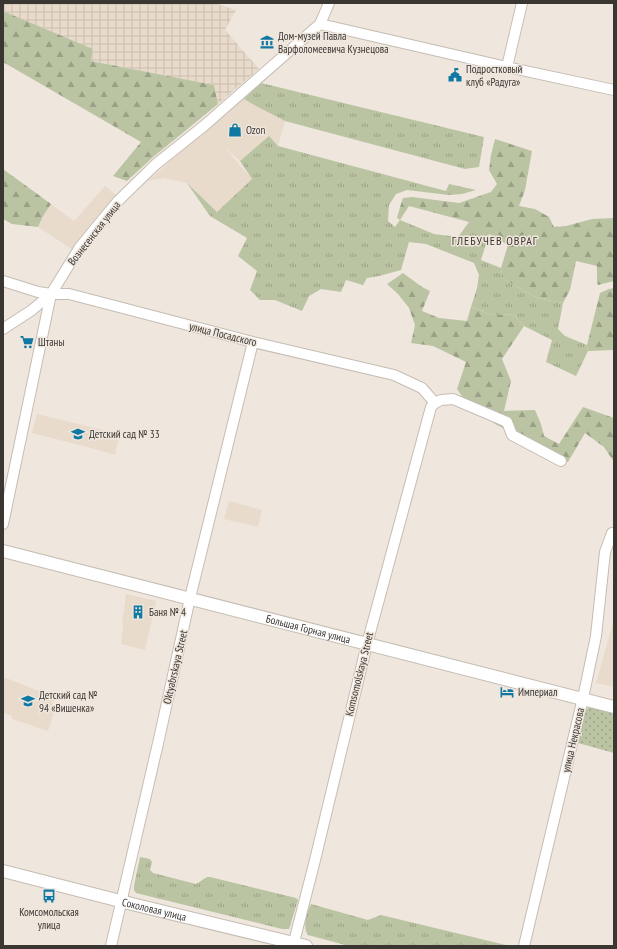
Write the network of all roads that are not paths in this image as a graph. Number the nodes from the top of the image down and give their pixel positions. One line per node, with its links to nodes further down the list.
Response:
1 (329, 3): 3 (street)
2 (522, 3): 4 (street)
3 (320, 24): 4 (street); 7 (street, Вознесенская улица)
4 (507, 66): 5 (street)
5 (614, 90)
6 (3, 280): 7 (street, улица Посадского)
7 (51, 294): 8 (street); 9 (street, улица Посадского); 12 (street, Вознесенская улица)
8 (3, 329)
9 (252, 342): 10 (street, улица Посадского); 15 (street, Oktyabrskaya Street)
10 (433, 405): 11 (street); 16 (street, Komsomolskaya Street)
11 (561, 461)
12 (3, 524)
13 (613, 533): 17 (street, улица Некрасова)
14 (3, 551): 15 (main road, Большая Горная улица)
15 (190, 598): 16 (main road, Большая Горная улица); 20 (street, Oktyabrskaya Street)
16 (367, 644): 17 (main road, Большая Горная улица); 21 (street, Komsomolskaya Street)
17 (583, 698): 18 (main road, Большая Горная улица); 23 (street, улица Некрасова)
18 (614, 706)
19 (3, 871): 20 (main road, Соколовая улица)
20 (122, 901): 21 (main road, Соколовая улица); 22 (street, Oktyabrskaya Street)
21 (298, 945)
22 (111, 946)
23 (524, 946)

